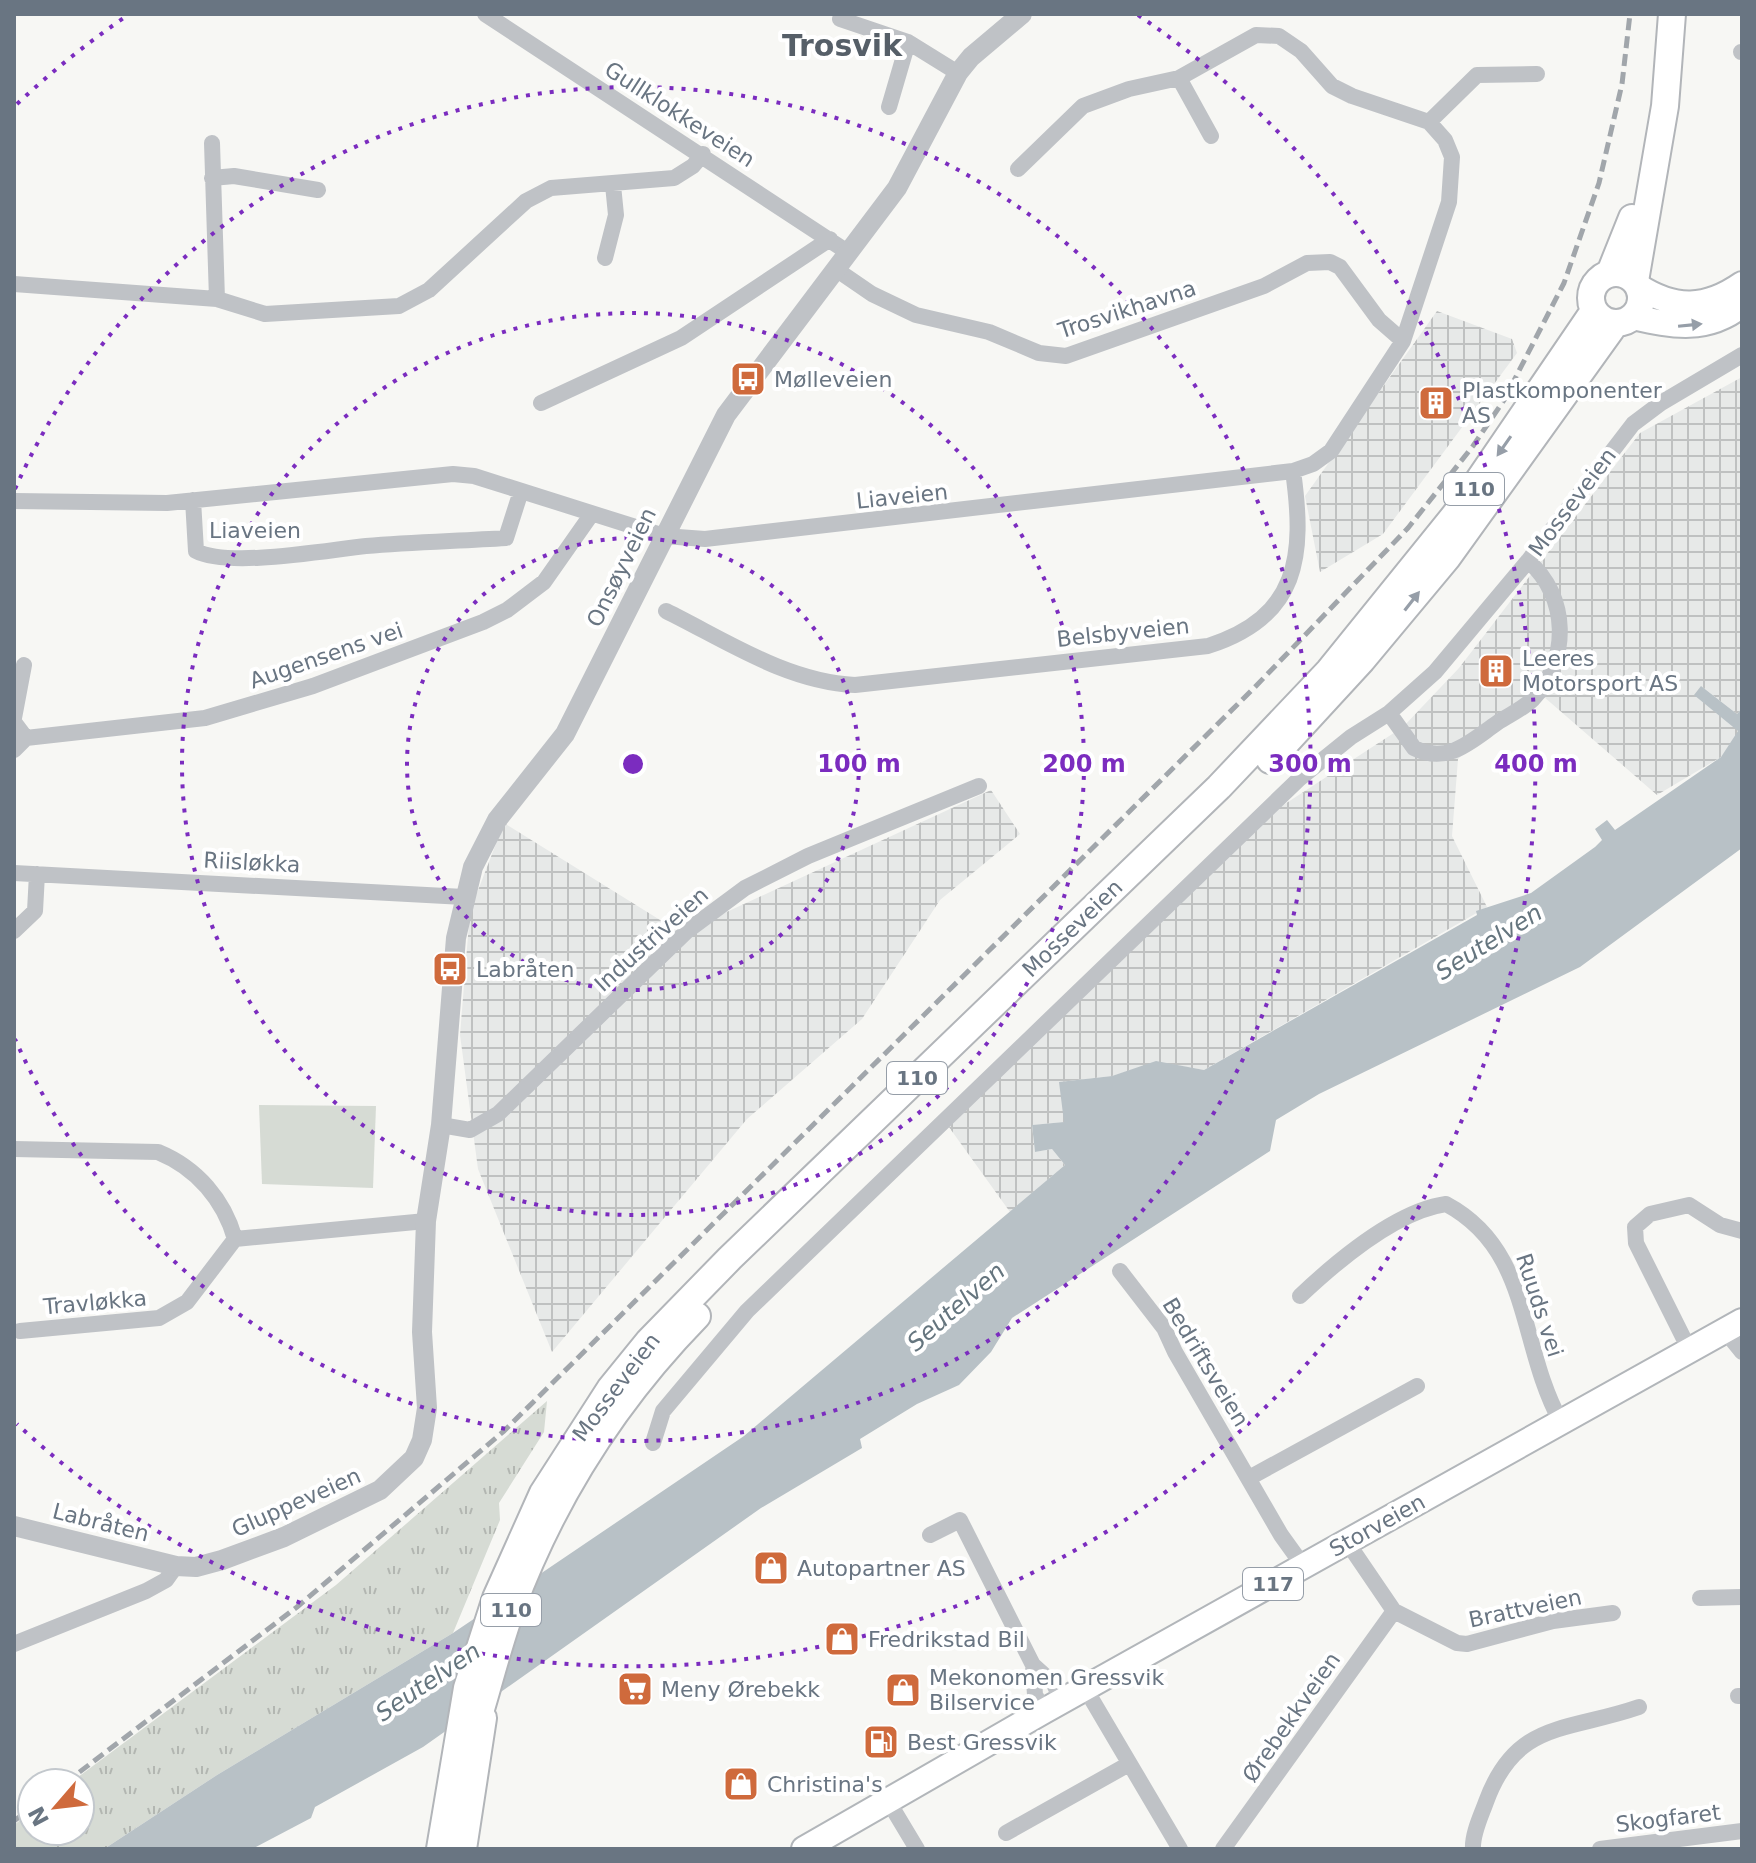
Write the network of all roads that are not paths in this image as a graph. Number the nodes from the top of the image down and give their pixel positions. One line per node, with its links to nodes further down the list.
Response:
1 (485, 14): 14 (street, Gullklokkeveien)
2 (1022, 14): 7 (street, Onsøyveien)
3 (1654, 14): 22 (highway, 110)
4 (1672, 14): 22 (highway, 110)
5 (840, 19): 6 (street)
6 (908, 42): 7 (street); 10 (street)
7 (958, 73): 21 (street, Onsøyveien)
8 (1537, 74): 11 (street)
9 (1179, 78): 11 (street); 12 (street); 15 (street)
10 (889, 107)
11 (1429, 122): 28 (street)
12 (1211, 136)
13 (212, 143): 16 (street)
14 (703, 154): 17 (street); 19 (street, Gullklokkeveien)
15 (1018, 169)
16 (212, 178): 18 (street); 25 (street)
17 (613, 185): 20 (street); 25 (street)
18 (318, 190)
19 (830, 239): 21 (street, Gullklokkeveien); 30 (street)
20 (605, 258)
21 (843, 262): 28 (street, Trosvikhavna); 36 (street, Onsøyveien)
22 (1628, 280): 24 (main road); 27 (highway, 110); 27 (highway, 110)
23 (21, 283): 25 (street)
24 (1742, 284)
25 (217, 299)
26 (1742, 305): 27 (main road, one-way to 26)
27 (1614, 317): 77 (highway, Mosseveien / 110)
28 (1403, 341): 31 (street)
29 (1742, 355): 37 (street, Mosseveien)
30 (541, 403)
31 (1293, 471): 36 (street, Liaveien); 38 (street, Belsbyveien)
32 (521, 491): 33 (street, Liaveien); 33 (street, Liaveien); 35 (street, Liaveien)
33 (193, 500): 34 (street, Liaveien)
34 (14, 501)
35 (591, 515): 36 (street, Liaveien); 42 (street, Augensens vei)
36 (664, 536): 46 (street, Onsøyveien)
37 (1528, 561): 40 (street, Mosseveien); 40 (street)
38 (666, 611)
39 (24, 665): 41 (street, Augensens vei)
40 (1389, 713): 61 (street, Mosseveien)
41 (14, 720): 42 (street, Augensens vei)
42 (20, 744)
43 (979, 786): 48 (street, Industriveien)
44 (14, 873): 45 (street, Riisløkka)
45 (37, 874): 46 (street, Riisløkka); 47 (street)
46 (464, 897): 48 (street, Onsøyveien)
47 (14, 931)
48 (441, 1125): 50 (street, Gluppeveien)
49 (14, 1149): 52 (street)
50 (426, 1221): 52 (street); 66 (street, Gluppeveien)
51 (1742, 1231): 57 (street)
52 (235, 1239): 56 (street, Travløkka)
53 (1120, 1271): 62 (street, Bedriftsveien)
54 (1300, 1296): 60 (street, Ruuds vei)
55 (1733, 1326): 58 (street); 60 (main road, Storveien / 117)
56 (20, 1331)
57 (1683, 1337)
58 (1742, 1352)
59 (1417, 1386): 62 (street)
60 (1561, 1422): 65 (main road, Storveien / 117)
61 (653, 1443)
62 (1249, 1478): 67 (street, Bedriftsveien)
63 (14, 1526): 66 (street, Labråten)
64 (930, 1535): 74 (street)
65 (1347, 1542): 67 (main road, Storveien / 117); 70 (street, Brattveien)
66 (176, 1566): 72 (street)
67 (1298, 1569): 73 (main road, Storveien / 117)
68 (1742, 1597): 69 (street)
69 (1700, 1598)
70 (1394, 1611): 71 (street, Brattveien); 88 (street, Ørebekkveien)
71 (1613, 1613)
72 (14, 1644)
73 (1085, 1688): 74 (main road, Storveien / 117); 76 (street)
74 (1053, 1706): 78 (main road, Storveien / 117)
75 (1639, 1707): 89 (street)
76 (1129, 1764): 80 (street); 87 (street)
77 (460, 1766): 81 (highway, 110); 82 (highway, 110); 83 (highway, 110); 84 (highway, 110)
78 (887, 1799): 85 (main road, Storveien / 117); 86 (street)
79 (1742, 1831): 90 (street, Skogfaret)
80 (1006, 1833)
81 (427, 1849)
82 (440, 1849)
83 (451, 1849)
84 (463, 1849)
85 (804, 1849)
86 (917, 1849)
87 (1180, 1849)
88 (1223, 1849)
89 (1473, 1849)
90 (1600, 1849)

